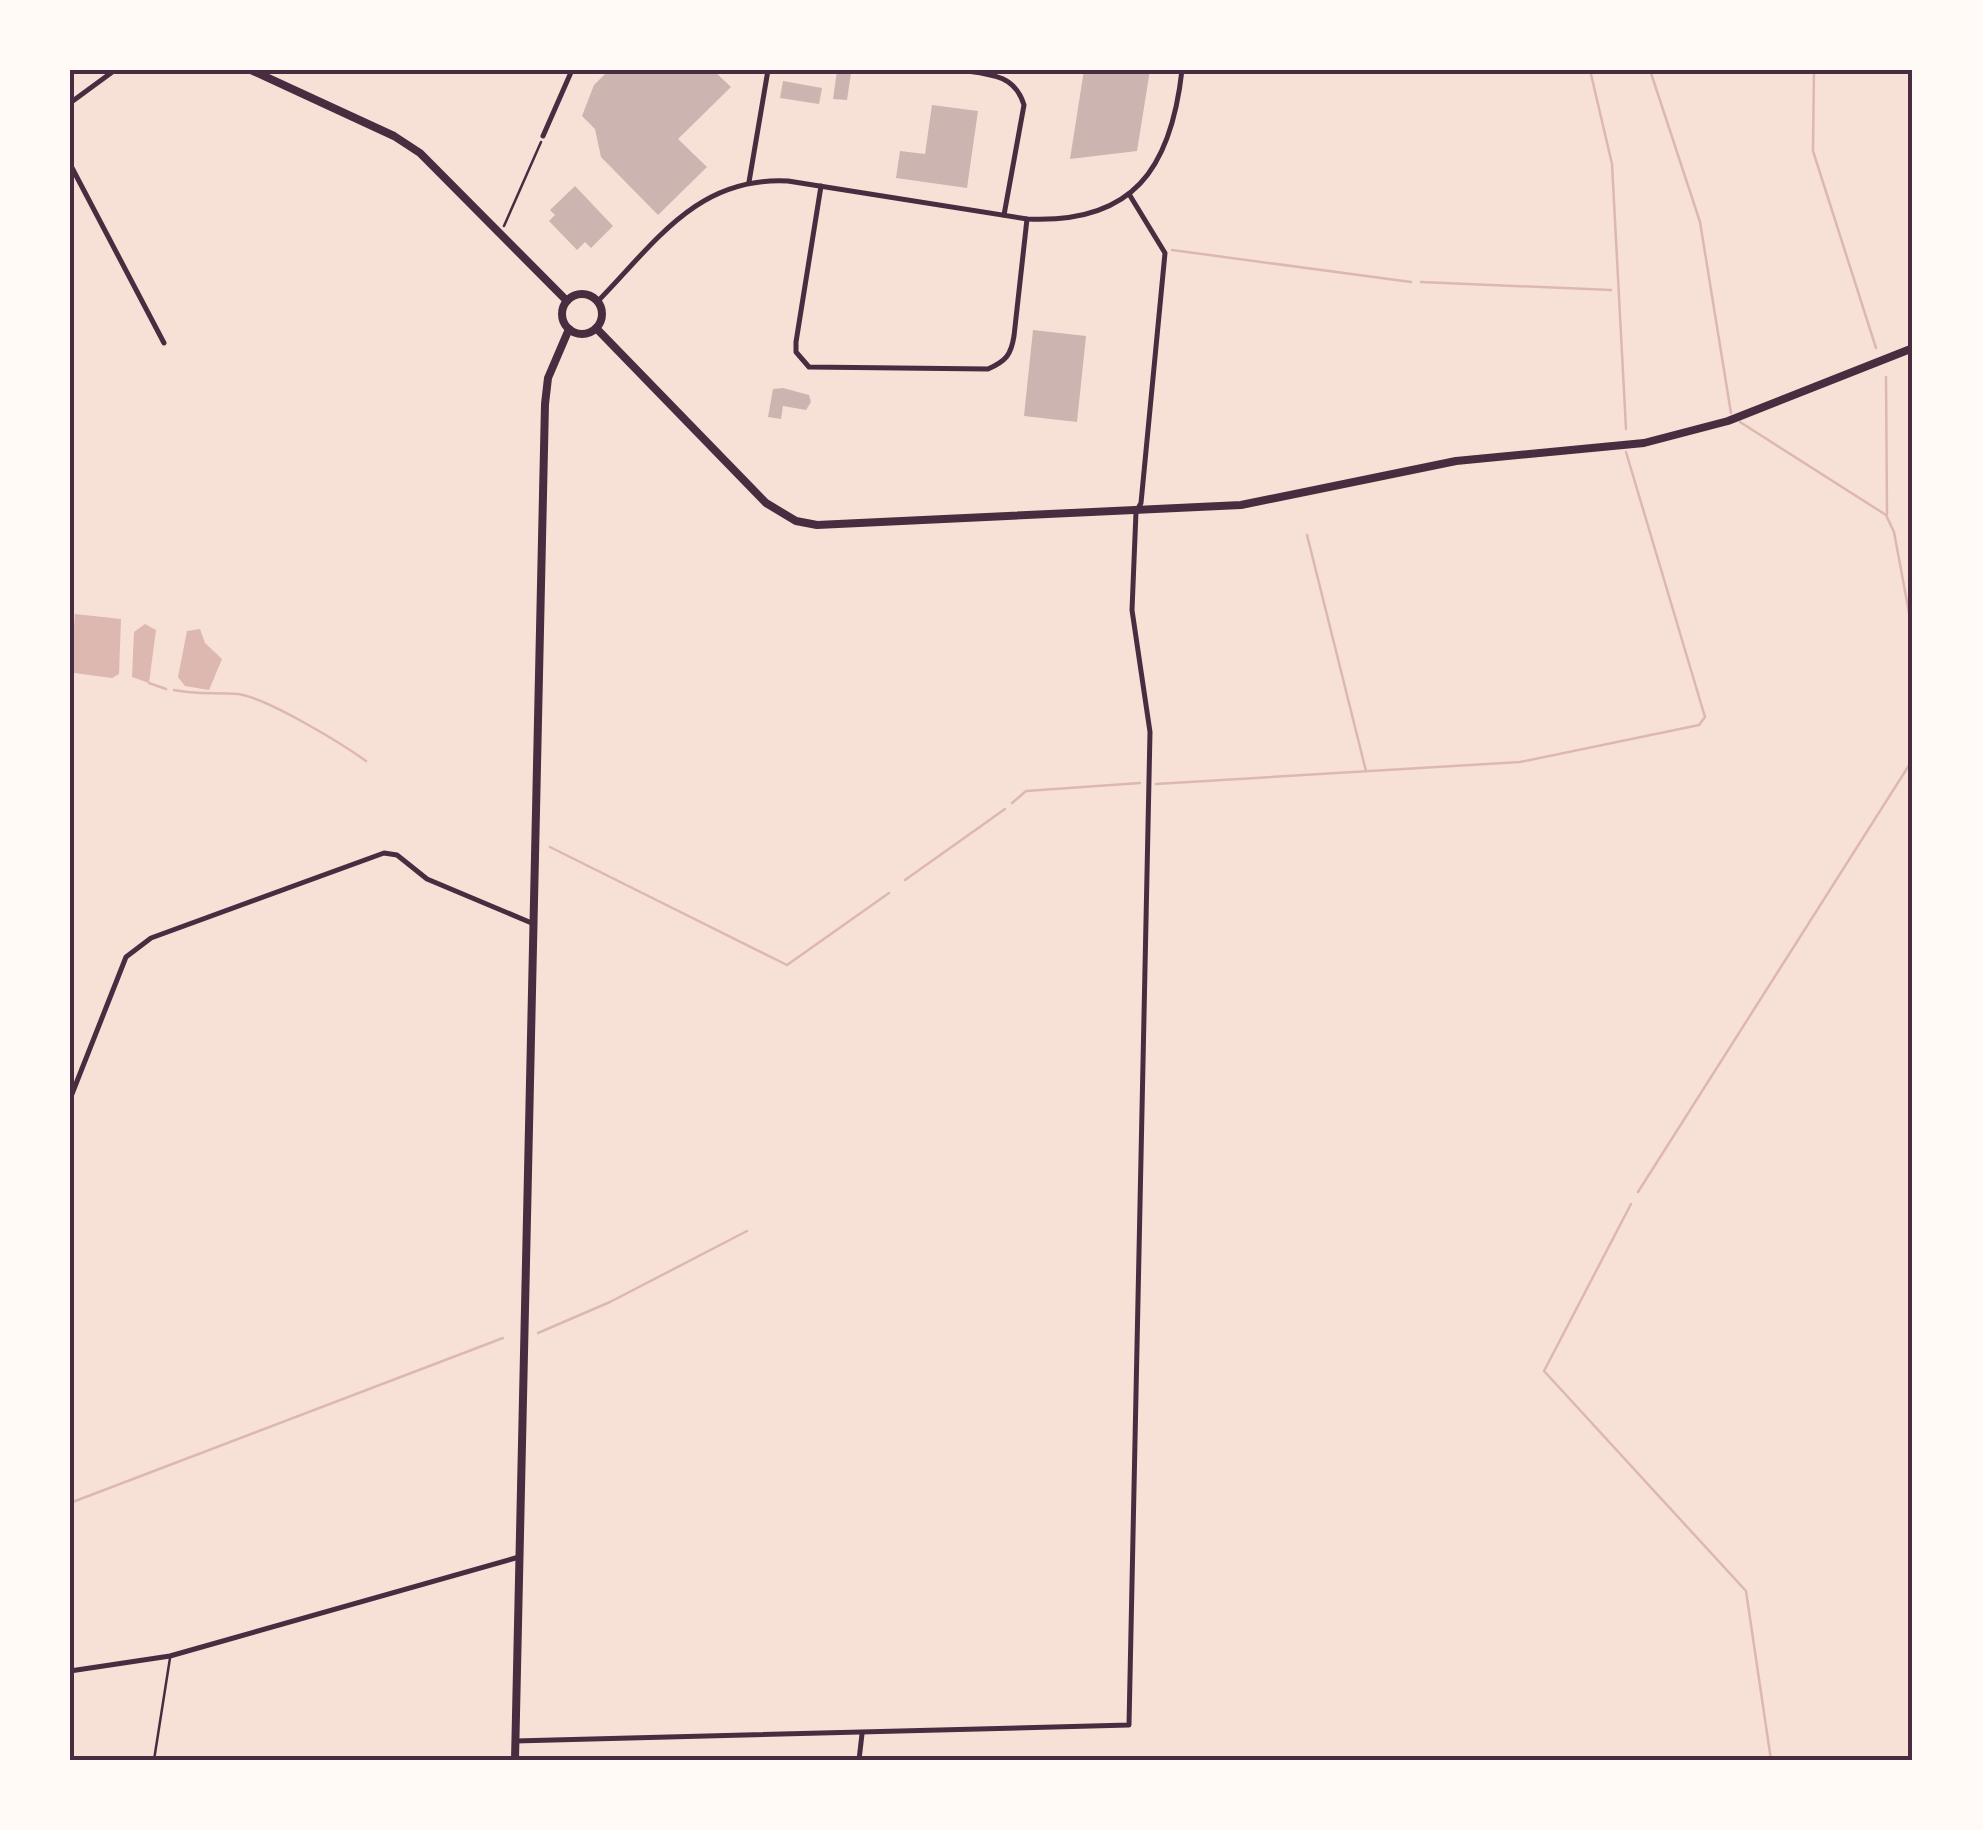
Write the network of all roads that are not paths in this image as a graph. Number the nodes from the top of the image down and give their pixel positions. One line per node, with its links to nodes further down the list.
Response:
1 (115, 70): 7 (street)
2 (251, 70): 15 (main road)
3 (572, 70): 8 (street)
4 (768, 70): 10 (street)
5 (960, 70): 13 (street)
6 (1182, 70): 12 (street)
7 (70, 103)
8 (544, 136)
9 (70, 164): 19 (street)
10 (749, 182): 11 (street); 16 (street)
11 (821, 186): 13 (street); 14 (street)
12 (1129, 194): 14 (street); 21 (street)
13 (1004, 215): 14 (street)
14 (1026, 219)
15 (567, 301): 16 (main road); 18 (main road)
16 (597, 302): 17 (main road)
17 (596, 328): 18 (main road); 21 (main road)
18 (569, 329): 22 (main road)
19 (164, 342)
20 (1913, 348): 21 (main road)
21 (1136, 512): 27 (street)
22 (534, 924): 23 (street); 24 (main road)
23 (70, 1099)
24 (519, 1557): 25 (street); 28 (main road)
25 (170, 1656): 26 (street); 29 (lane)
26 (70, 1671)
27 (862, 1734): 28 (street); 31 (street)
28 (514, 1741): 30 (main road)
29 (154, 1760)
30 (514, 1760)
31 (859, 1760)

